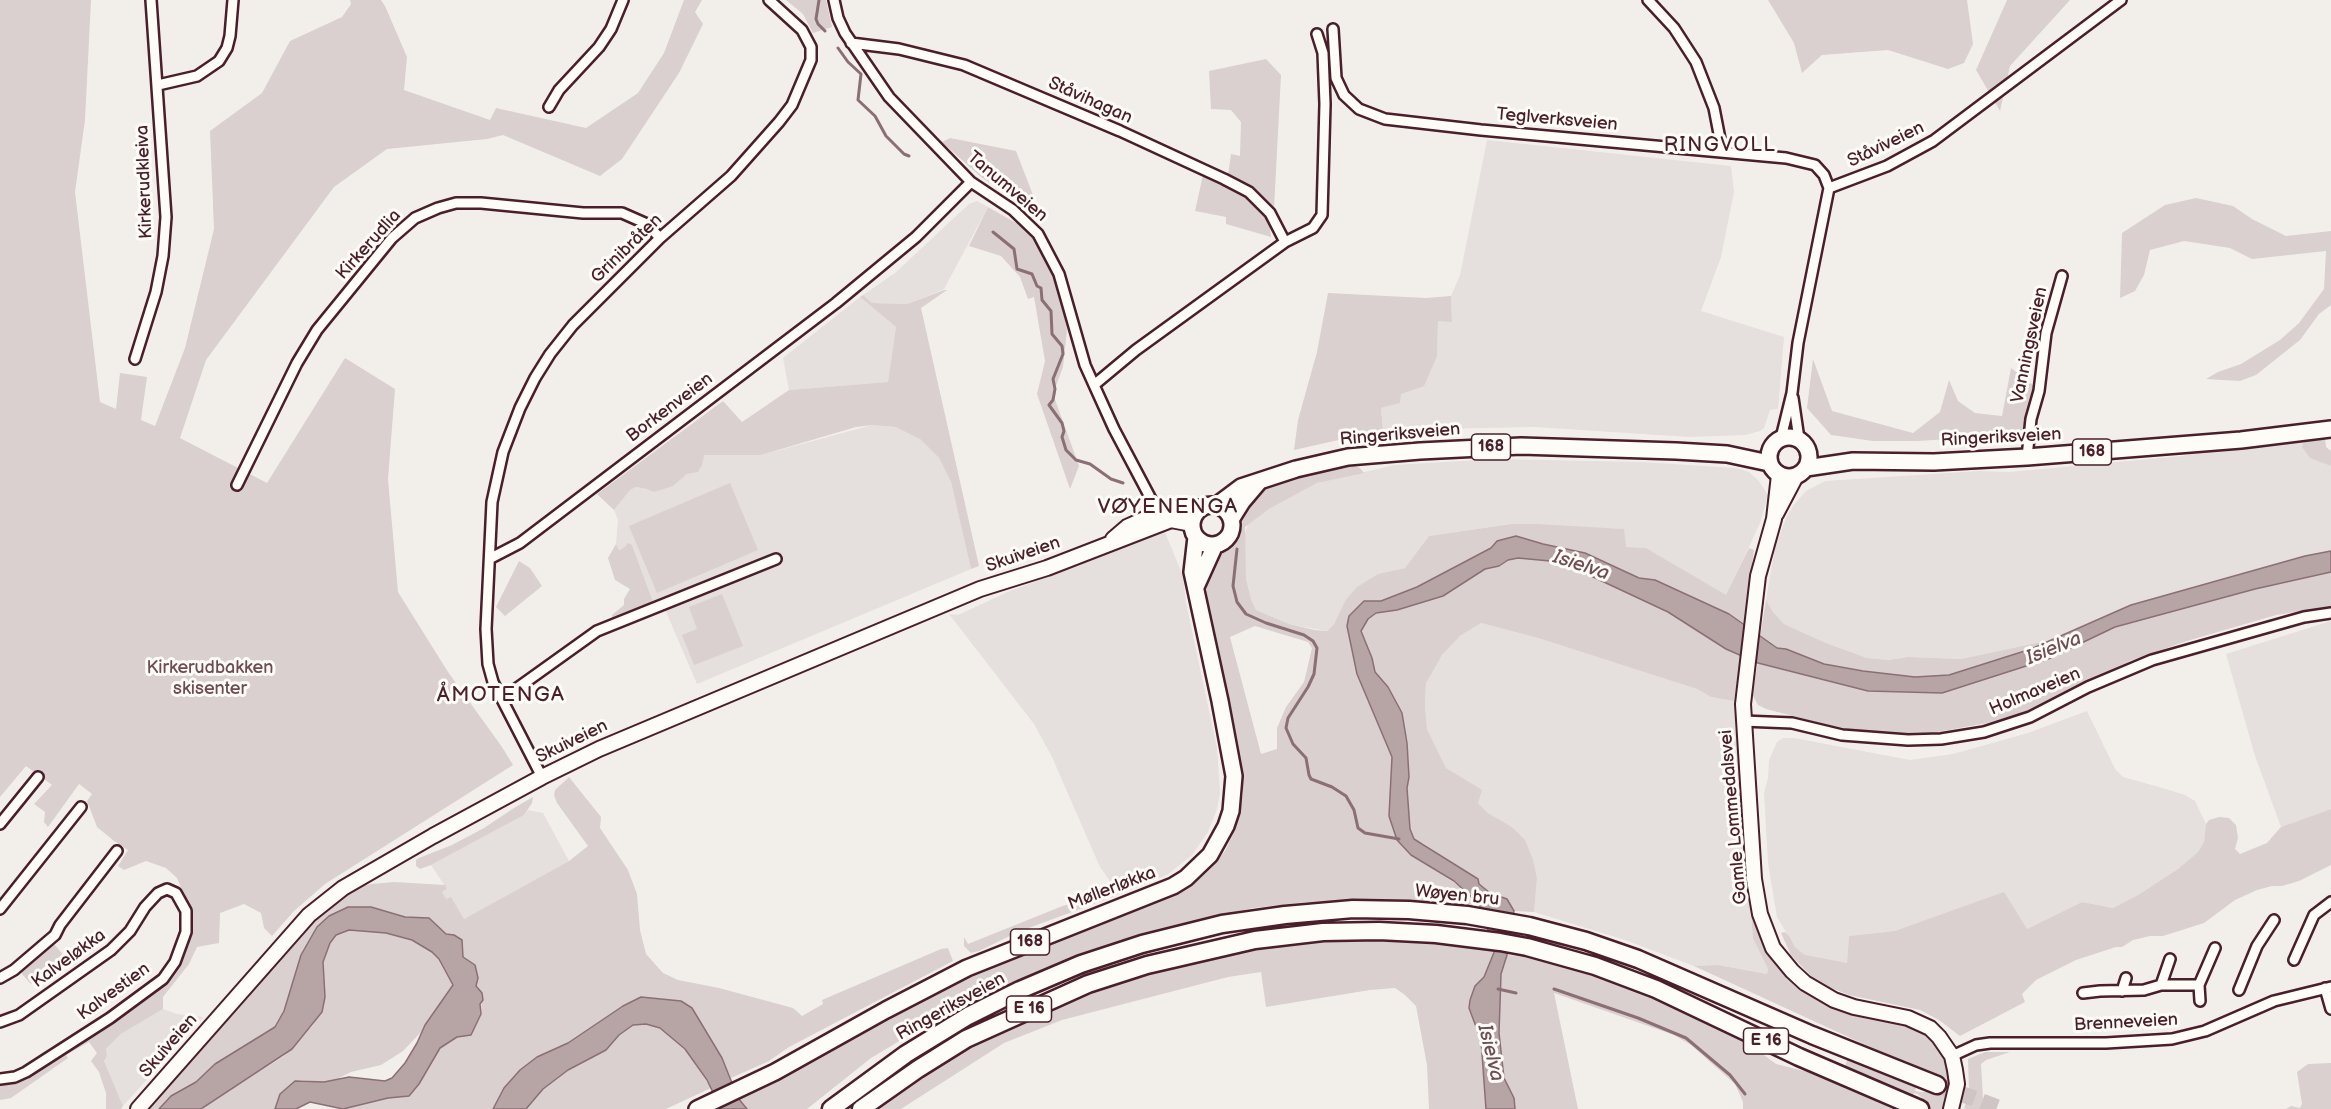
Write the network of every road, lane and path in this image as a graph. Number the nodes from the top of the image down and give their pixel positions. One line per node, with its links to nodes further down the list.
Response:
1 (151, 0): 11 (street, Kirkerudkleiva)
2 (233, 0): 11 (street)
3 (623, 0): 12 (street)
4 (770, 0): 16 (street, Grinibråten)
5 (834, 0): 10 (street, Tanumveien)
6 (1648, 0): 13 (street)
7 (2121, 0): 15 (street, Ståviveien)
8 (1333, 29): 13 (street, Teglverksveien)
9 (1317, 34): 17 (street)
10 (851, 44): 14 (street, Tanumveien); 17 (street, Ståvihagan)
11 (158, 85): 19 (street, Kirkerudkleiva)
12 (549, 107)
13 (1720, 151): 15 (street, Teglverksveien)
14 (971, 182): 20 (street, Tanumveien); 39 (street, Borkenveien)
15 (1829, 188): 21 (street)
16 (660, 238): 31 (street, Kirkerudlia); 39 (street, Grinibråten)
17 (1285, 242): 20 (street)
18 (2062, 276): 26 (street, Vanningsveien)
19 (135, 359)
20 (1094, 385): 34 (street, Tanumveien)
21 (1792, 393): 23 (street); 24 (street)
22 (2331, 429): 26 (main road, Ringeriksveien / 168)
23 (1776, 442): 24 (main road, 168); 25 (main road, Ringeriksveien / 168); 28 (main road)
24 (1803, 445): 27 (main road, Ringeriksveien / 168); 29 (main road)
25 (1727, 454): 28 (main road, Ringeriksveien / 168); 30 (main road, Ringeriksveien / 168)
26 (2027, 457): 27 (main road, Ringeriksveien / 168)
27 (1852, 461): 29 (main road, Ringeriksveien / 168)
28 (1774, 469): 29 (main road, 168); 36 (main road, Gamle Lommedalsvei)
29 (1801, 472): 36 (main road, Gamle Lommedalsvei)
30 (1259, 482): 32 (main road, Ringeriksveien / 168); 35 (main road)
31 (237, 485)
32 (1217, 505): 33 (main road, 168); 35 (main road)
33 (1201, 508): 34 (main road, Skuiveien); 37 (main road, 168)
34 (1161, 518): 37 (main road, Skuiveien); 46 (main road, Skuiveien)
35 (1232, 518): 38 (main road)
36 (1774, 519): 44 (main road, Gamle Lommedalsvei)
37 (1194, 531): 38 (main road); 41 (main road, Møllerløkka / 168)
38 (1215, 545): 41 (main road)
39 (491, 558): 43 (street)
40 (776, 559): 43 (street)
41 (1196, 587): 73 (main road, Møllerløkka / 168)
42 (2331, 613): 44 (street, Holmaveien)
43 (502, 699): 46 (street)
44 (1743, 722): 69 (main road, Gamle Lommedalsvei)
45 (38, 777): 48 (street)
46 (542, 777): 72 (main road, Skuiveien)
47 (81, 807): 52 (street)
48 (0, 824)
49 (117, 851): 58 (street, Kalveløkka)
50 (2331, 902): 57 (street)
51 (145, 907): 68 (street, Kalveløkka); 70 (street, Kalvestien)
52 (0, 909)
53 (2274, 921): 63 (street)
54 (1204, 928): 71 (highway, Wøyen bru / E 16); 74 (highway, Ringeriksveien / E 16)
55 (2215, 948): 61 (street, Brenneveien)
56 (2170, 959): 60 (street, Brenneveien)
57 (2294, 960)
58 (0, 978)
59 (2126, 978): 64 (street, Brenneveien)
60 (2162, 985): 61 (street, Brenneveien); 64 (street, Brenneveien)
61 (2199, 985): 66 (street, Brenneveien)
62 (2328, 987): 67 (street); 69 (street, Brenneveien)
63 (2239, 990)
64 (2122, 991): 65 (street, Brenneveien)
65 (2083, 993)
66 (2200, 1001)
67 (2331, 1009)
68 (0, 1022)
69 (1952, 1056): 77 (main road, Gamle Lommedalsvei)
70 (0, 1079)
71 (1937, 1085)
72 (138, 1109)
73 (697, 1109)
74 (831, 1109)
75 (861, 1109): 76 (highway, Ringeriksveien / E 16)
76 (1920, 1109)
77 (1951, 1109)

